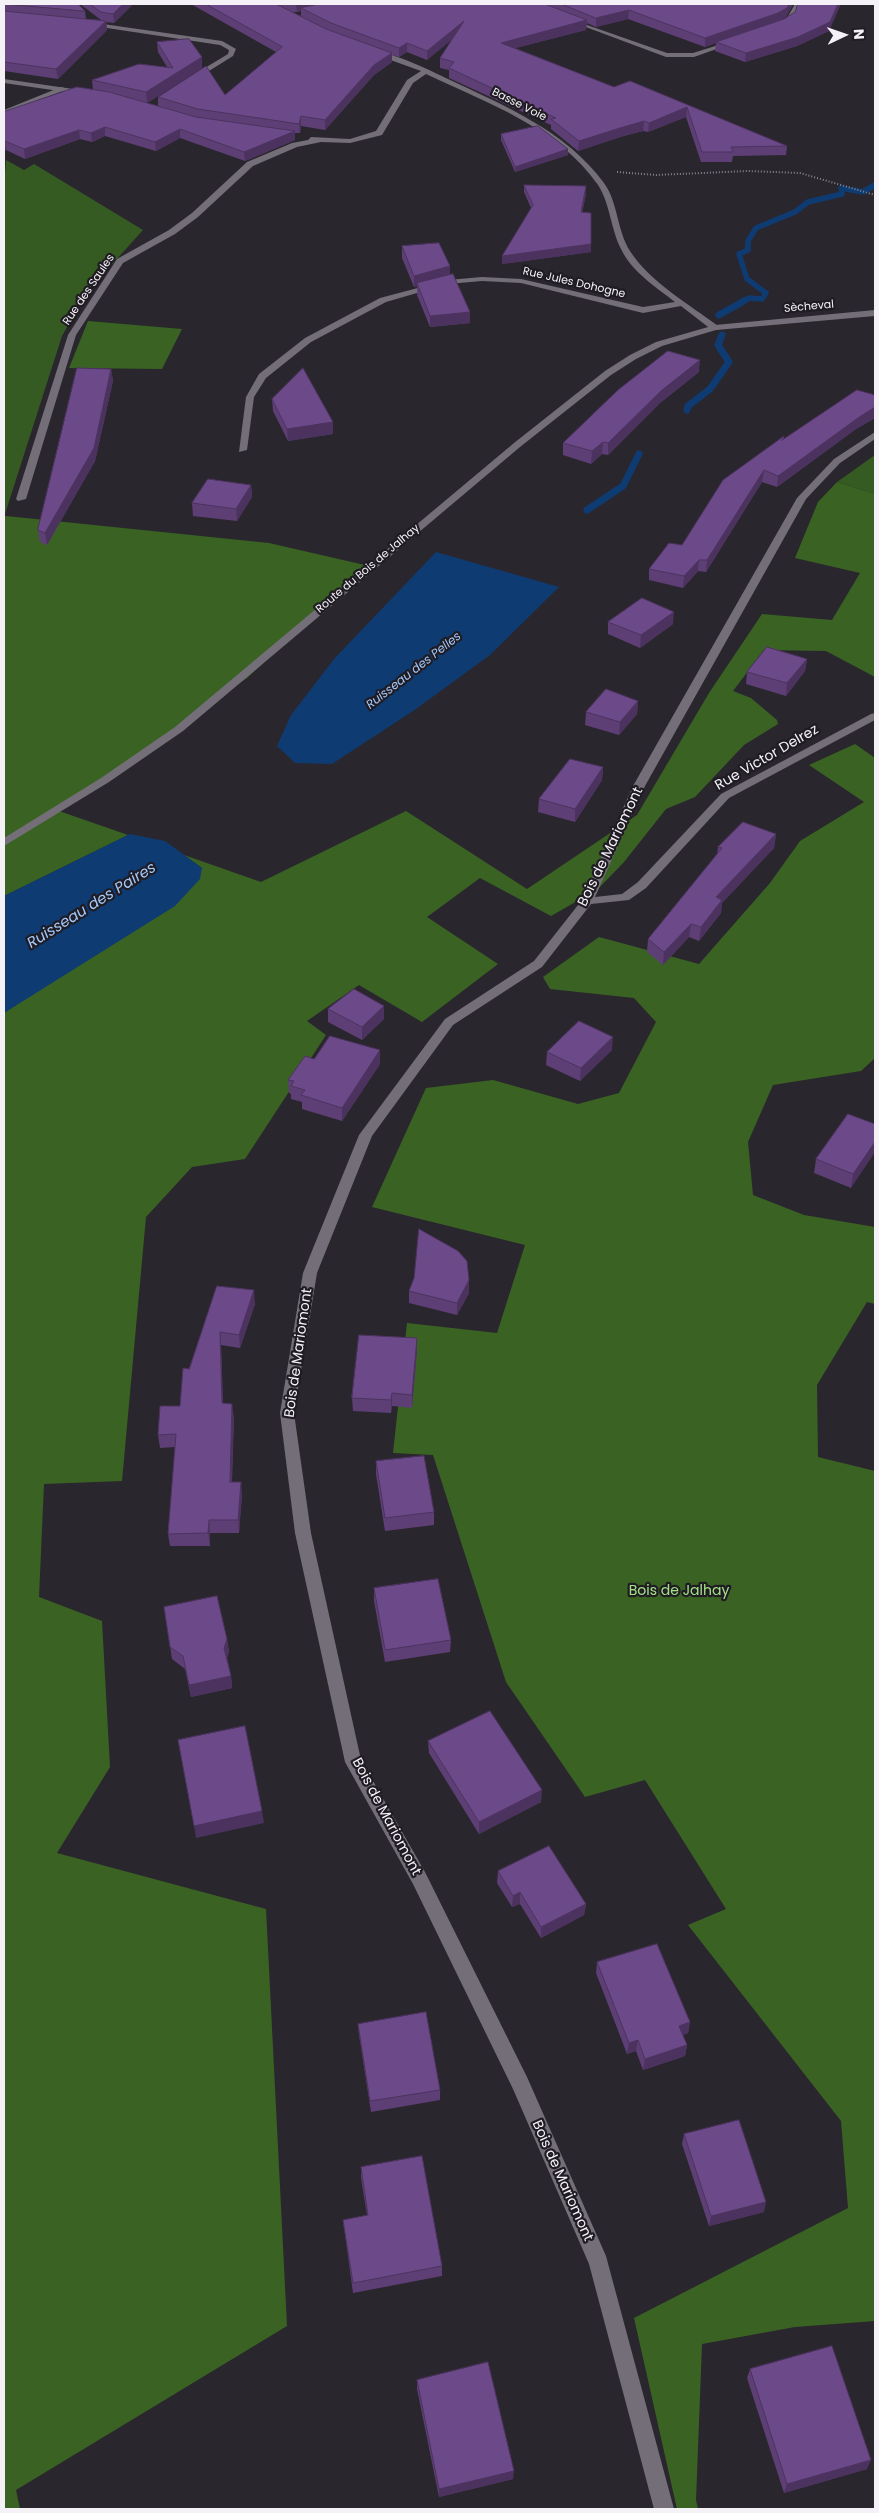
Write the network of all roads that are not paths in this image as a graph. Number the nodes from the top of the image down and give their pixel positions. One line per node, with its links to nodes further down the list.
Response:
1 (798, 4): 6 (street)
2 (87, 14): 5 (street)
3 (558, 15): 7 (street)
4 (81, 23): 5 (street)
5 (99, 25): 11 (street)
6 (773, 28)
7 (739, 40)
8 (364, 48): 9 (street, Basse Voie)
9 (426, 71): 16 (street, Rue des Saules); 17 (street, Basse Voie)
10 (4, 81): 12 (street)
11 (186, 83)
12 (64, 89): 13 (street); 14 (street)
13 (96, 94)
14 (4, 112)
15 (295, 136): 16 (street, Rue des Saules)
16 (320, 140): 23 (street, Rue des Saules)
17 (684, 302): 20 (street, Basse Voie); 22 (street, Rue Jules Dohogne)
18 (875, 312): 19 (street, Sècheval)
19 (745, 324): 20 (street, Route du Bois de Jalhay)
20 (715, 328): 25 (street, Route du Bois de Jalhay)
21 (875, 435): 26 (street, Bois de Mariomont)
22 (242, 450)
23 (21, 499)
24 (875, 716): 26 (street, Rue Victor Delrez)
25 (4, 843)
26 (588, 902): 27 (street, Bois de Mariomont)
27 (664, 2509)

